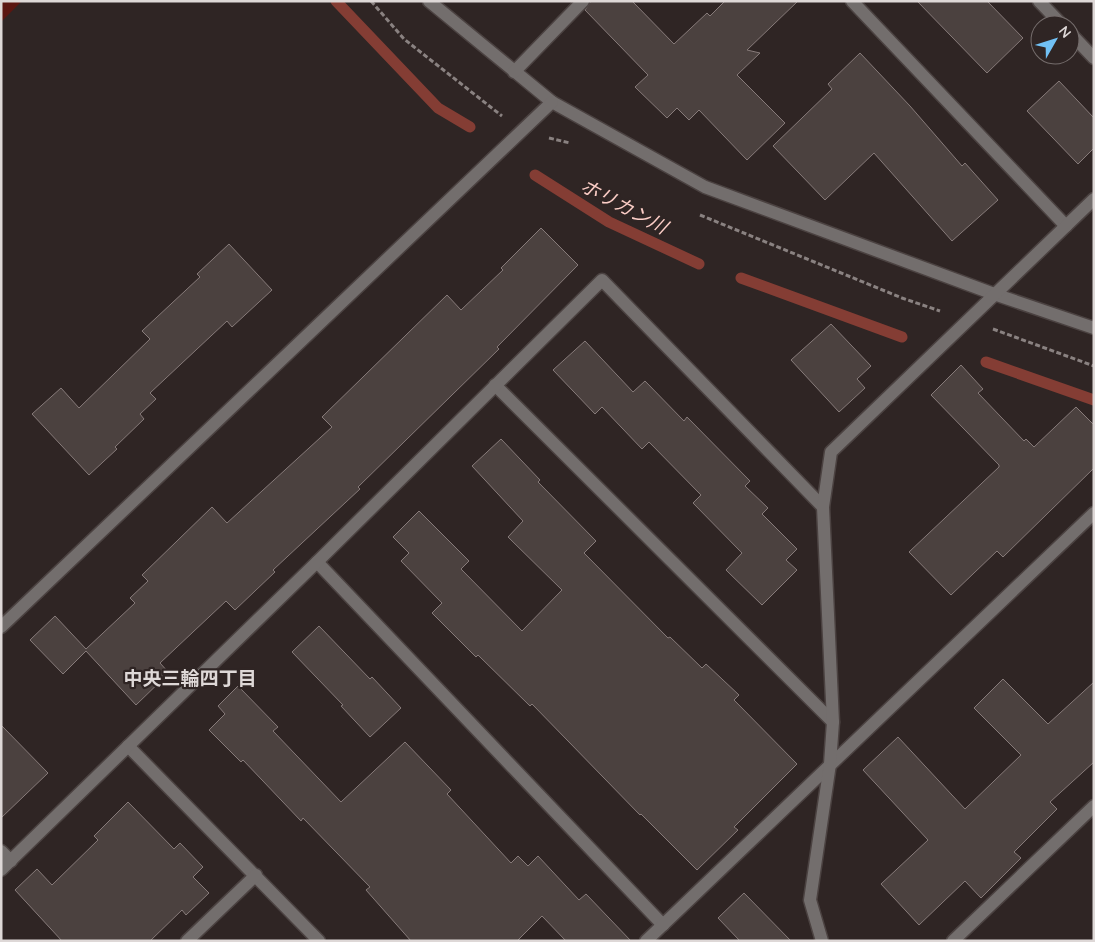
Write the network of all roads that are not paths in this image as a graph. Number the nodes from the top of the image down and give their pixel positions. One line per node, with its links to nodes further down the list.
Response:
1 (429, 1): 8 (street)
2 (583, 1): 8 (street)
3 (852, 1): 11 (street)
4 (1039, 1): 5 (street)
5 (1052, 15)
6 (1080, 43): 7 (street)
7 (1094, 58)
8 (514, 72): 9 (street)
9 (552, 102): 12 (street); 18 (street)
10 (1094, 199): 11 (street)
11 (1066, 226): 12 (street)
12 (994, 294): 13 (street); 15 (street)
13 (1094, 328)
14 (495, 386): 15 (street); 17 (street); 19 (street)
15 (823, 507): 19 (street)
16 (1094, 513): 21 (street)
17 (317, 562): 20 (street); 27 (street)
18 (1, 628)
19 (833, 722): 21 (street)
20 (128, 746): 24 (street); 26 (street)
21 (830, 764): 27 (street); 31 (street)
22 (1094, 806): 32 (street)
23 (1, 851): 24 (street)
24 (11, 861): 25 (street)
25 (1, 870)
26 (256, 876): 28 (street); 29 (street)
27 (662, 925): 30 (street)
28 (187, 941)
29 (318, 941)
30 (646, 941)
31 (822, 941)
32 (953, 941)

